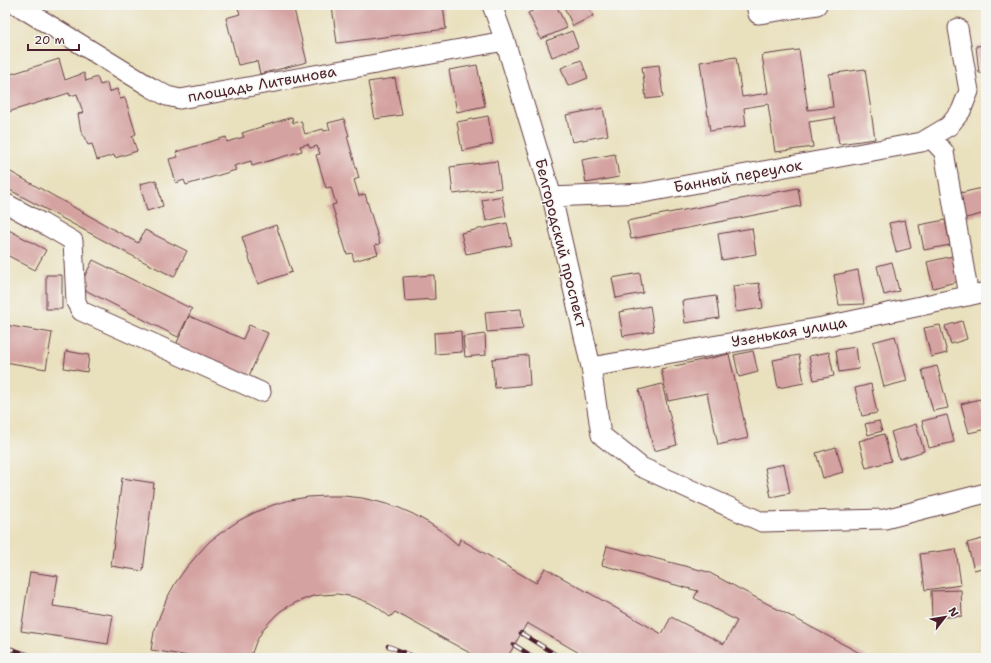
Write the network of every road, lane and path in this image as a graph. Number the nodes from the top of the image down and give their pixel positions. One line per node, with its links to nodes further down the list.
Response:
1 (17, 5): 6 (street, площадь Литвинова)
2 (492, 5): 6 (street, Белгородский проспект)
3 (756, 5): 4 (street)
4 (818, 5)
5 (958, 28): 7 (street)
6 (505, 41): 8 (street, Белгородский проспект)
7 (926, 140): 8 (street, Банный переулок); 10 (street)
8 (552, 197): 11 (street, Белгородский проспект)
9 (5, 203): 12 (street)
10 (977, 294): 11 (street, Узенькая улица)
11 (591, 367): 13 (street, Белгородский проспект)
12 (261, 392)
13 (986, 493)

